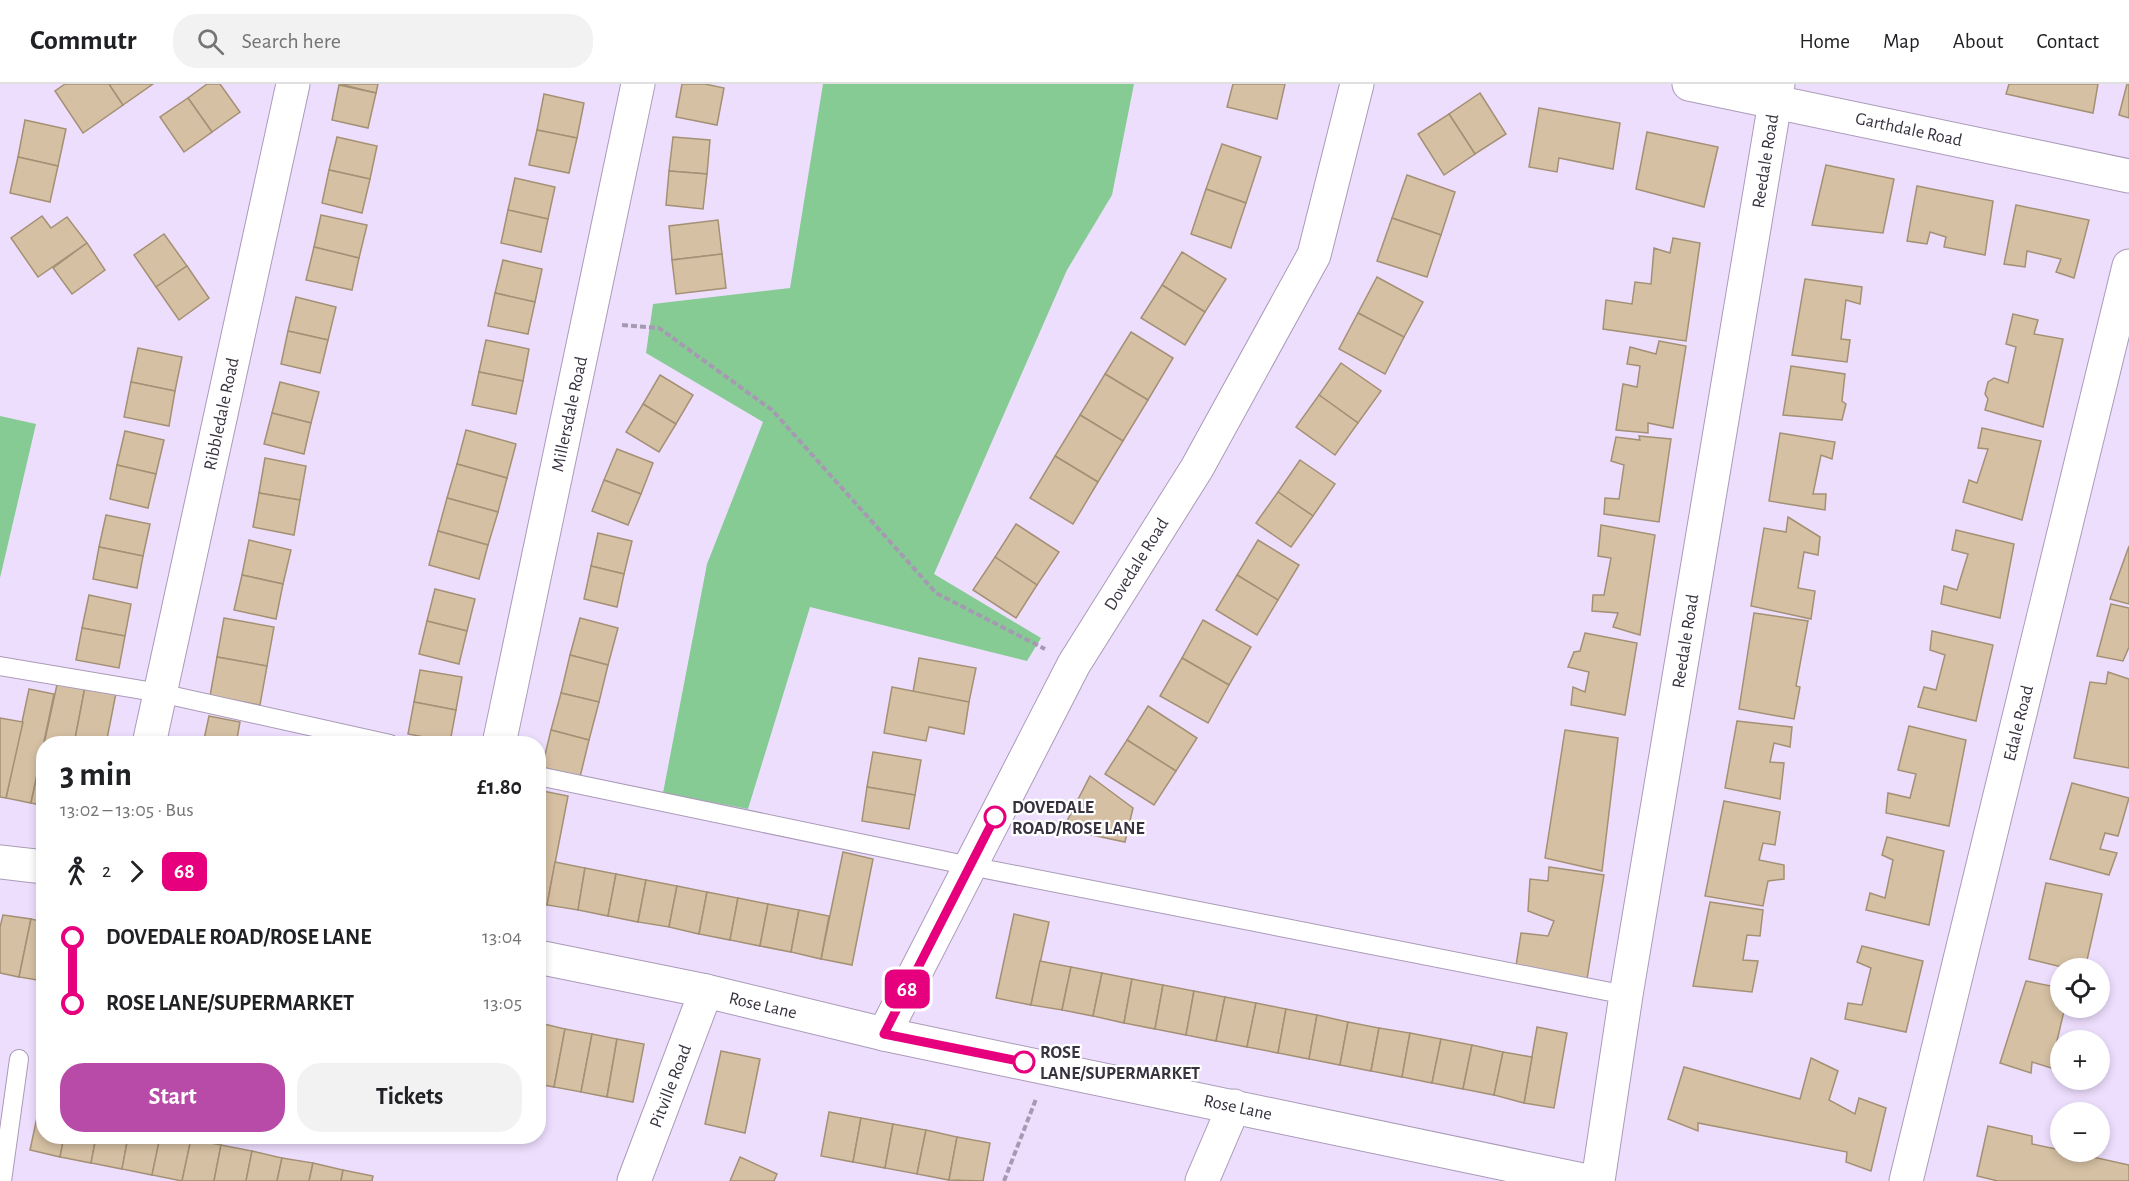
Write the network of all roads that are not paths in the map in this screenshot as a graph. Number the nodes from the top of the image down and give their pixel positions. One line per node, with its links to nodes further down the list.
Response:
1 (293, 84): 9 (street, Ribbledale Road)
2 (638, 84): 12 (street, Millersdale Road)
3 (1357, 84): 16 (street, Dovedale Road)
4 (1689, 84): 5 (street, Garthdale Road)
5 (1776, 93): 6 (street, Garthdale Road); 19 (street, Reedale Road)
6 (2129, 176)
7 (2129, 266): 28 (street, Edale Road)
8 (0, 666): 9 (lane)
9 (160, 693): 10 (street, Ribbledale Road); 11 (lane)
10 (151, 736)
11 (354, 736)
12 (501, 736)
13 (546, 778): 16 (lane)
14 (0, 862): 15 (street)
15 (36, 866)
16 (970, 866): 19 (lane); 20 (street, Dovedale Road)
17 (546, 959): 18 (street, Rose Lane)
18 (706, 991): 20 (street, Rose Lane); 24 (street, Pitville Road)
19 (1626, 995): 27 (street, Reedale Road)
20 (884, 1034): 22 (street, Rose Lane)
21 (19, 1059): 23 (lane)
22 (1234, 1106): 25 (street); 26 (street, Rose Lane)
23 (2, 1181)
24 (634, 1181)
25 (1202, 1181)
26 (1587, 1181)
27 (1598, 1181)
28 (1906, 1181)

